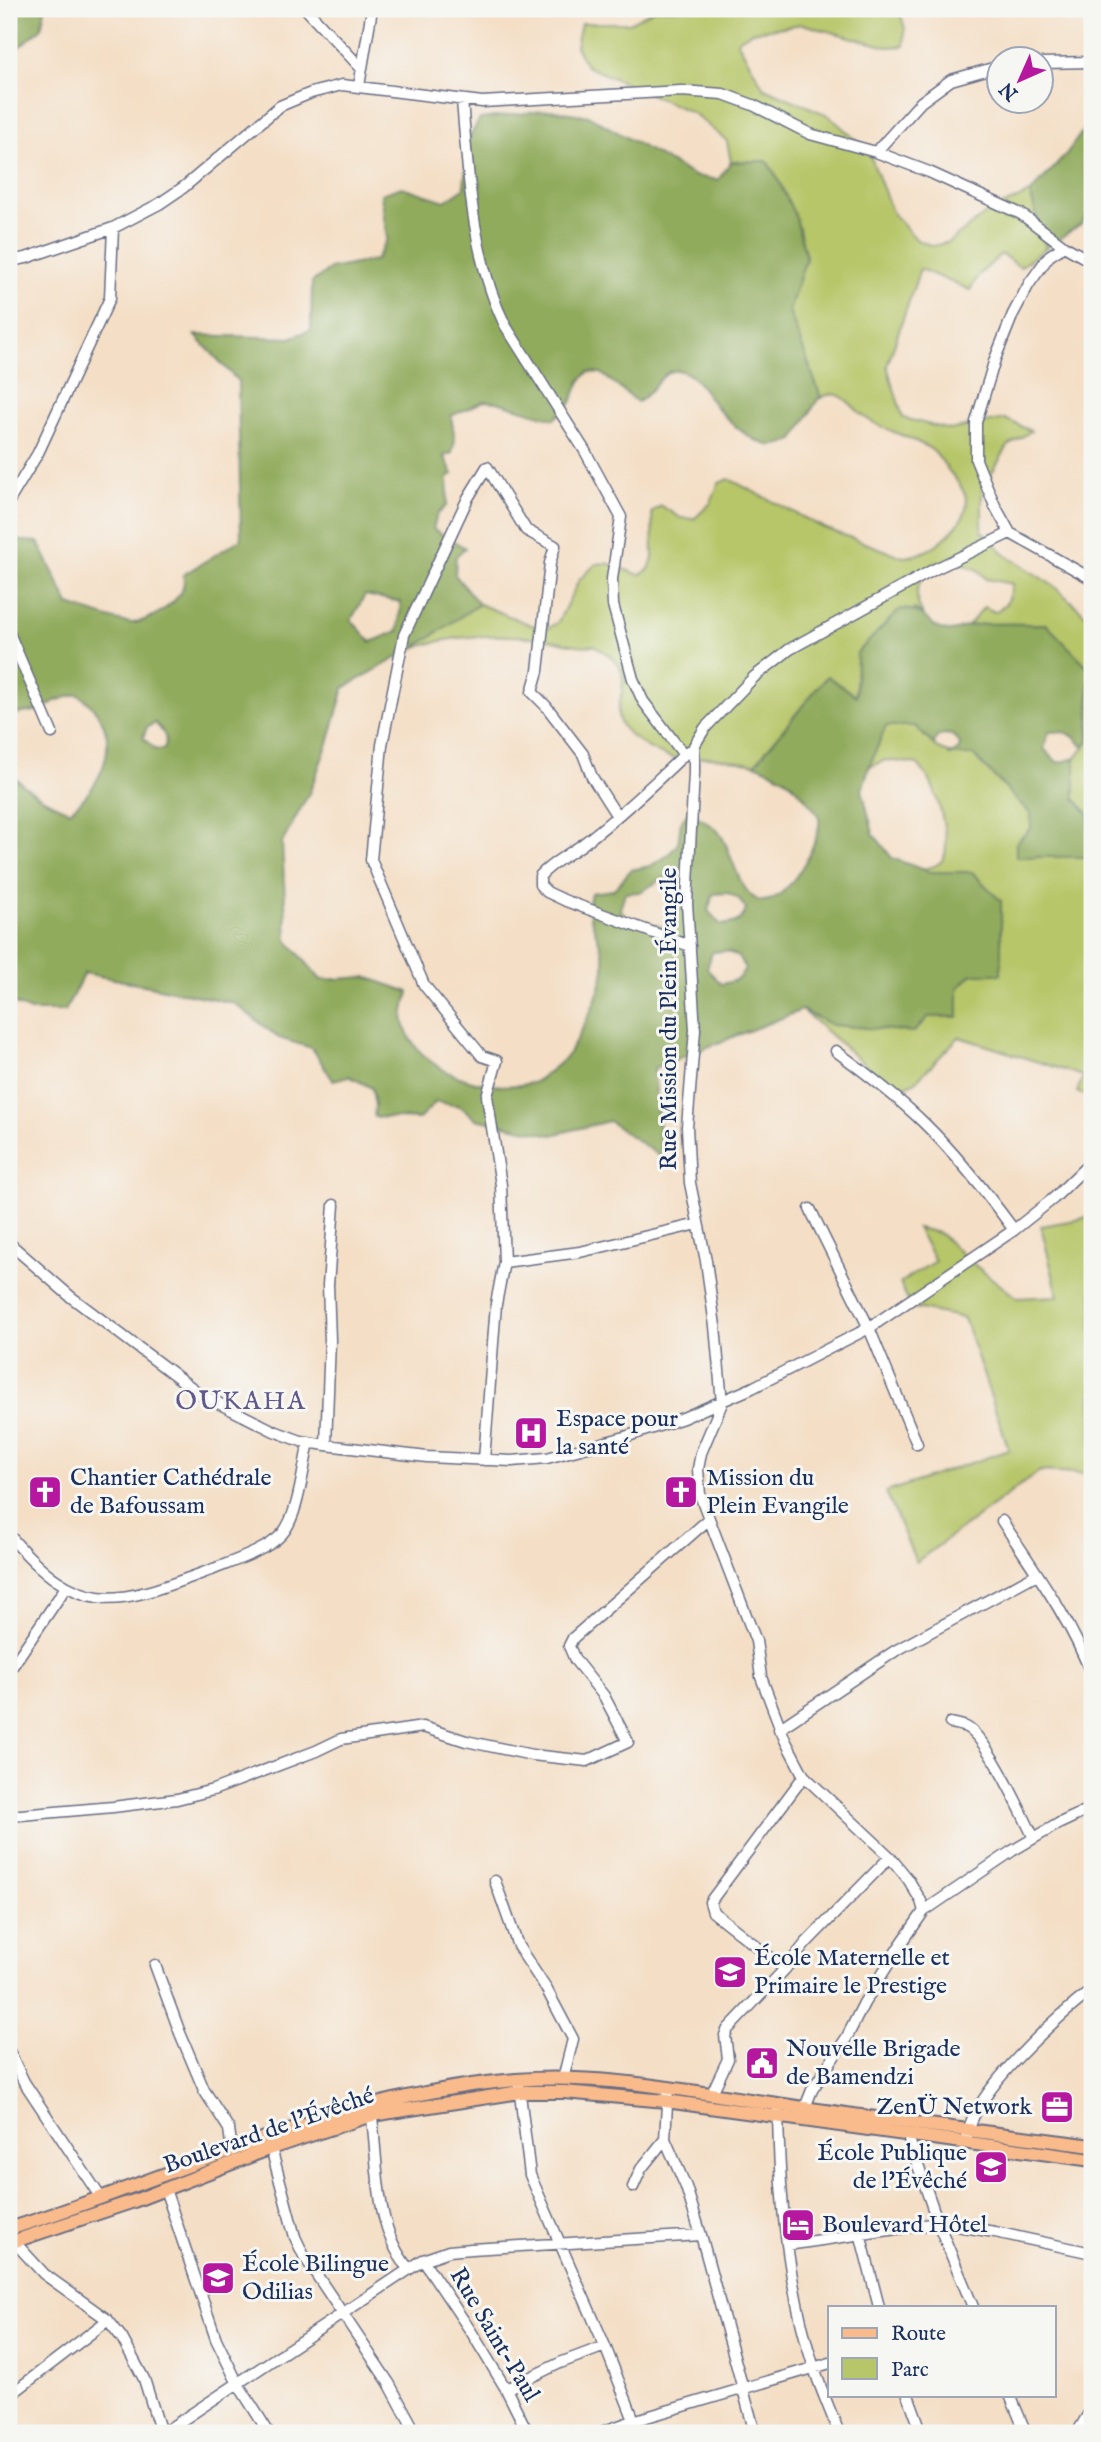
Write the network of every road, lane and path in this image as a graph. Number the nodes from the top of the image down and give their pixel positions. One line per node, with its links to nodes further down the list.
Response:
1 (306, 9): 5 (street)
2 (372, 9): 5 (street)
3 (1092, 62): 4 (street)
4 (1056, 63)
5 (362, 69): 7 (street)
6 (986, 70): 9 (street)
7 (359, 86): 8 (street); 10 (street)
8 (462, 100): 9 (street); 20 (street)
9 (876, 152): 11 (street)
10 (113, 228): 12 (street); 14 (street)
11 (1065, 246): 13 (street); 15 (street)
12 (9, 261)
13 (1092, 262)
14 (9, 501)
15 (1010, 533): 16 (street); 19 (street)
16 (1092, 579)
17 (9, 633): 18 (street)
18 (52, 733)
19 (694, 746): 20 (street); 22 (street, Rue Mission du Plein Évangile)
20 (684, 755): 21 (street)
21 (617, 816): 22 (street); 30 (street)
22 (690, 946): 27 (street, Rue Mission du Plein Évangile)
23 (836, 1051): 28 (street)
24 (1092, 1161): 28 (street)
25 (334, 1205): 35 (street)
26 (810, 1209): 31 (street)
27 (698, 1224): 30 (street); 32 (street, Rue Mission du Plein Évangile)
28 (1014, 1230): 31 (street)
29 (9, 1243): 33 (street)
30 (504, 1262): 36 (street)
31 (869, 1328): 32 (street); 34 (street)
32 (722, 1402): 36 (street); 37 (street, Rue Mission du Plein Évangile)
33 (309, 1442): 35 (street); 41 (street)
34 (917, 1444)
35 (327, 1445): 36 (street)
36 (484, 1460)
37 (708, 1520): 45 (street, Rue Mission du Plein Évangile); 48 (street)
38 (1002, 1521): 40 (street)
39 (9, 1535): 41 (street)
40 (1037, 1574): 43 (street); 45 (street)
41 (66, 1587): 42 (street)
42 (9, 1671)
43 (1092, 1676)
44 (950, 1723): 49 (street)
45 (779, 1729): 46 (street, Rue Mission du Plein Évangile)
46 (804, 1776): 50 (street, Rue Mission du Plein Évangile); 54 (street)
47 (1092, 1808): 49 (street)
48 (9, 1816)
49 (1034, 1838): 52 (street)
50 (890, 1857): 52 (street, Rue Mission du Plein Évangile); 54 (street)
51 (495, 1881): 57 (street)
52 (924, 1911): 63 (street)
53 (155, 1965): 70 (street)
54 (785, 1969): 59 (street)
55 (1092, 1990): 64 (street)
56 (9, 2051): 74 (street)
57 (563, 2079): 58 (main road, Boulevard de l'Évêché); 60 (main road, Boulevard de l'Évêché)
58 (519, 2085): 60 (main road, Boulevard de l'Évêché); 61 (main road, Boulevard de l'Évêché); 80 (street)
59 (712, 2093): 60 (main road, Boulevard de l'Évêché); 62 (main road, Boulevard de l'Évêché)
60 (667, 2094): 62 (main road, Boulevard de l'Évêché); 66 (street)
61 (371, 2111): 69 (main road, Boulevard de l'Évêché); 70 (main road, Boulevard de l'Évêché); 84 (street, Rue Saint-Paul)
62 (778, 2111): 63 (main road, Boulevard de l'Évêché); 81 (street)
63 (802, 2114): 64 (main road, Boulevard de l'Évêché); 65 (main road, Boulevard de l'Évêché)
64 (968, 2128): 67 (street); 68 (main road, Boulevard de l'Évêché)
65 (908, 2134): 67 (main road, Boulevard de l'Évêché); 75 (street)
66 (665, 2139): 72 (street); 78 (street)
67 (966, 2143): 71 (main road, Boulevard de l'Évêché)
68 (1092, 2146)
69 (271, 2148): 73 (main road, Boulevard de l'Évêché); 87 (street)
70 (232, 2151): 74 (main road, Boulevard de l'Évêché)
71 (1092, 2160)
72 (633, 2187)
73 (164, 2189): 79 (main road, Boulevard de l'Évêché); 92 (street)
74 (101, 2198): 76 (main road, Boulevard de l'Évêché)
75 (938, 2223): 77 (street); 82 (street); 86 (street)
76 (9, 2229)
77 (860, 2233): 81 (street); 85 (street)
78 (701, 2235): 80 (street); 94 (street)
79 (10, 2241): 88 (street)
80 (558, 2242): 83 (street); 89 (street)
81 (787, 2245): 91 (street)
82 (1092, 2253)
83 (423, 2260): 84 (street); 93 (street, Rue Saint-Paul)
84 (408, 2268): 87 (street)
85 (879, 2306)
86 (973, 2306)
87 (341, 2313): 92 (street); 102 (street)
88 (108, 2320): 95 (street); 100 (street)
89 (606, 2346): 93 (street); 99 (street)
90 (828, 2364): 91 (street)
91 (814, 2368): 94 (street); 107 (street)
92 (237, 2384): 100 (street); 101 (street)
93 (506, 2389): 103 (street, Rue Saint-Paul)
94 (742, 2390): 99 (street); 106 (street)
95 (9, 2396)
96 (908, 2396): 108 (street)
97 (1010, 2396): 109 (street)
98 (1092, 2408): 110 (street)
99 (633, 2421): 104 (street); 105 (street)
100 (162, 2433)
101 (269, 2433)
102 (415, 2433)
103 (528, 2433)
104 (599, 2433)
105 (639, 2433)
106 (755, 2433)
107 (839, 2433)
108 (922, 2433)
109 (1026, 2433)
110 (1077, 2433)

